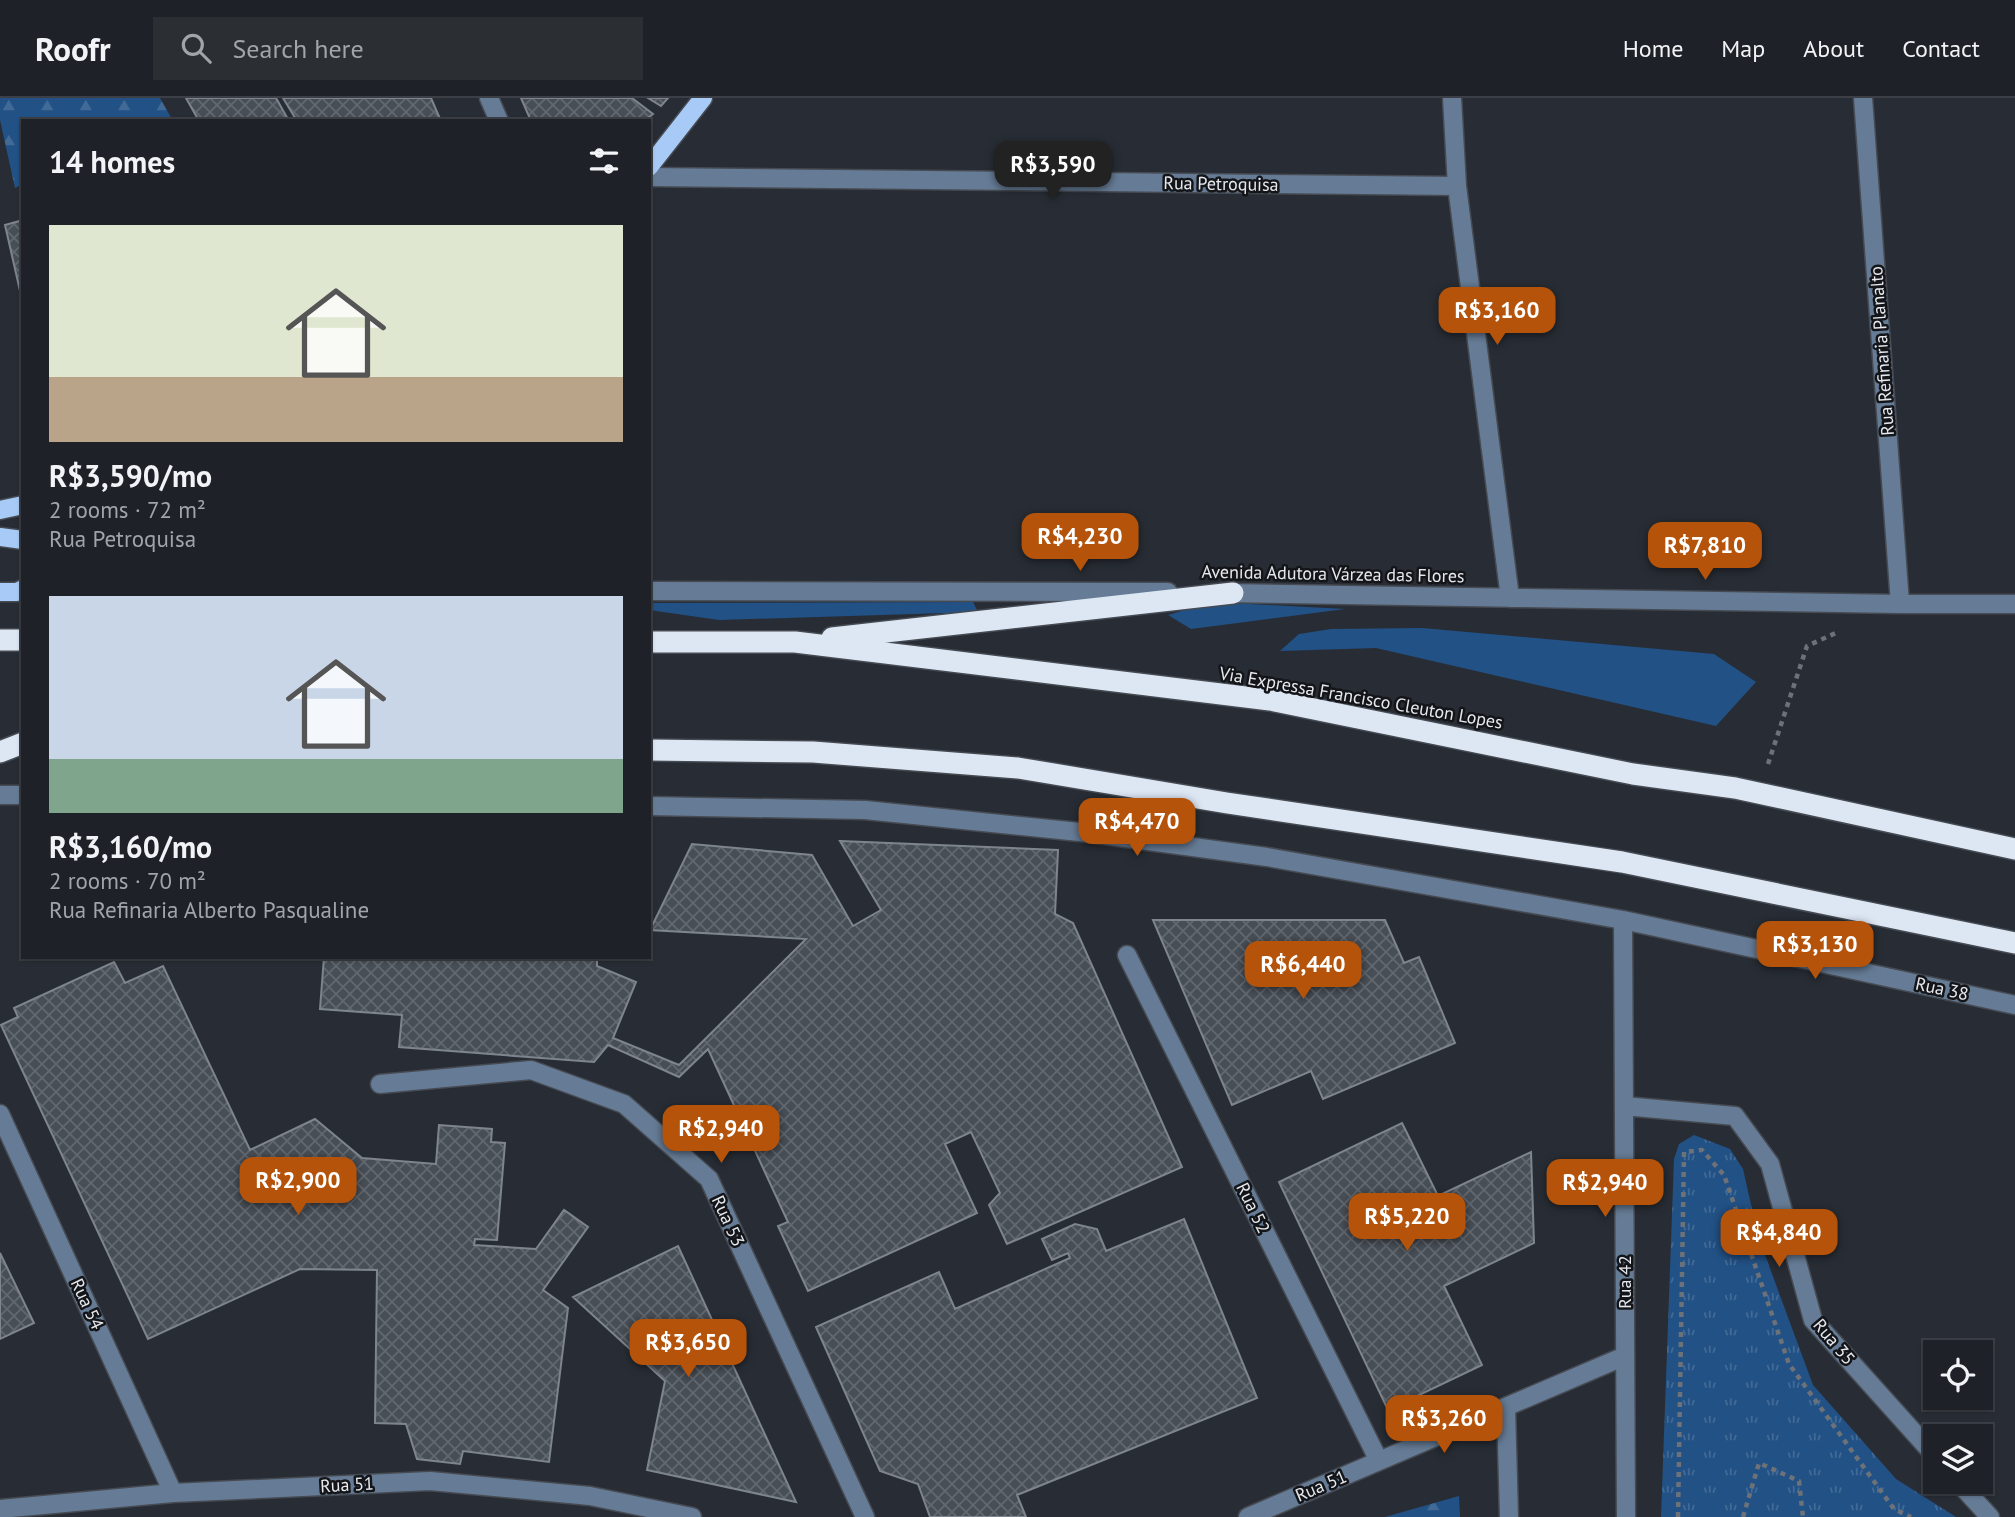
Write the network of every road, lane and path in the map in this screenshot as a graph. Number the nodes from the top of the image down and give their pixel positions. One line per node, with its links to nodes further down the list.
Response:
1 (489, 98): 5 (street)
2 (702, 98): 6 (main road)
3 (1451, 98): 8 (street)
4 (1863, 98): 18 (street, Rua Refinaria Planalto)
5 (498, 119)
6 (651, 164)
7 (651, 177): 8 (street, Rua Petroquisa)
8 (1457, 186): 17 (street)
9 (21, 505): 10 (main road)
10 (0, 510)
11 (0, 537): 12 (main road)
12 (21, 540)
13 (21, 590): 15 (main road)
14 (651, 591): 16 (street, Avenida Adutora Várzea das Flores)
15 (0, 592)
16 (1233, 593): 17 (street, Avenida Adutora Várzea das Flores); 24 (highway)
17 (1510, 598): 18 (street, Avenida Adutora Várzea das Flores)
18 (1900, 604): 19 (street, Avenida Adutora Várzea das Flores)
19 (2015, 604)
20 (1842, 630): 30 (path)
21 (0, 640): 22 (highway)
22 (21, 640)
23 (651, 642): 24 (highway, Via Expressa Francisco Cleuton Lopes)
24 (795, 642): 30 (highway, Via Expressa Francisco Cleuton Lopes)
25 (0, 740): 26 (highway)
26 (21, 742)
27 (21, 743): 29 (highway)
28 (651, 750): 36 (highway)
29 (0, 752)
30 (1759, 793): 34 (highway, Via Expressa Francisco Cleuton Lopes)
31 (0, 795): 32 (street)
32 (21, 795)
33 (651, 806): 35 (street)
34 (2015, 849)
35 (1623, 920): 38 (street, Rua 38); 40 (street, Rua 42)
36 (2015, 943)
37 (1127, 955): 45 (street, Rua 52)
38 (2015, 1005)
39 (380, 1084): 50 (street, Rua 53)
40 (1624, 1106): 42 (street, Rua 42); 44 (street, Rua 35)
41 (0, 1114): 46 (street, Rua 54)
42 (1625, 1356): 43 (street, Rua 51); 53 (street, Rua 42)
43 (1506, 1408): 45 (street, Rua 51); 52 (street)
44 (1923, 1443)
45 (1379, 1461): 51 (street, Rua 51)
46 (173, 1493): 48 (street, Rua 51); 49 (street, Rua 51)
47 (1969, 1494): 58 (street)
48 (0, 1509)
49 (692, 1517)
50 (864, 1517)
51 (1248, 1517)
52 (1509, 1517)
53 (1626, 1517)
54 (1678, 1517): 57 (path)
55 (1743, 1517): 56 (path)
56 (1803, 1517)
57 (1911, 1517)
58 (1990, 1517)

